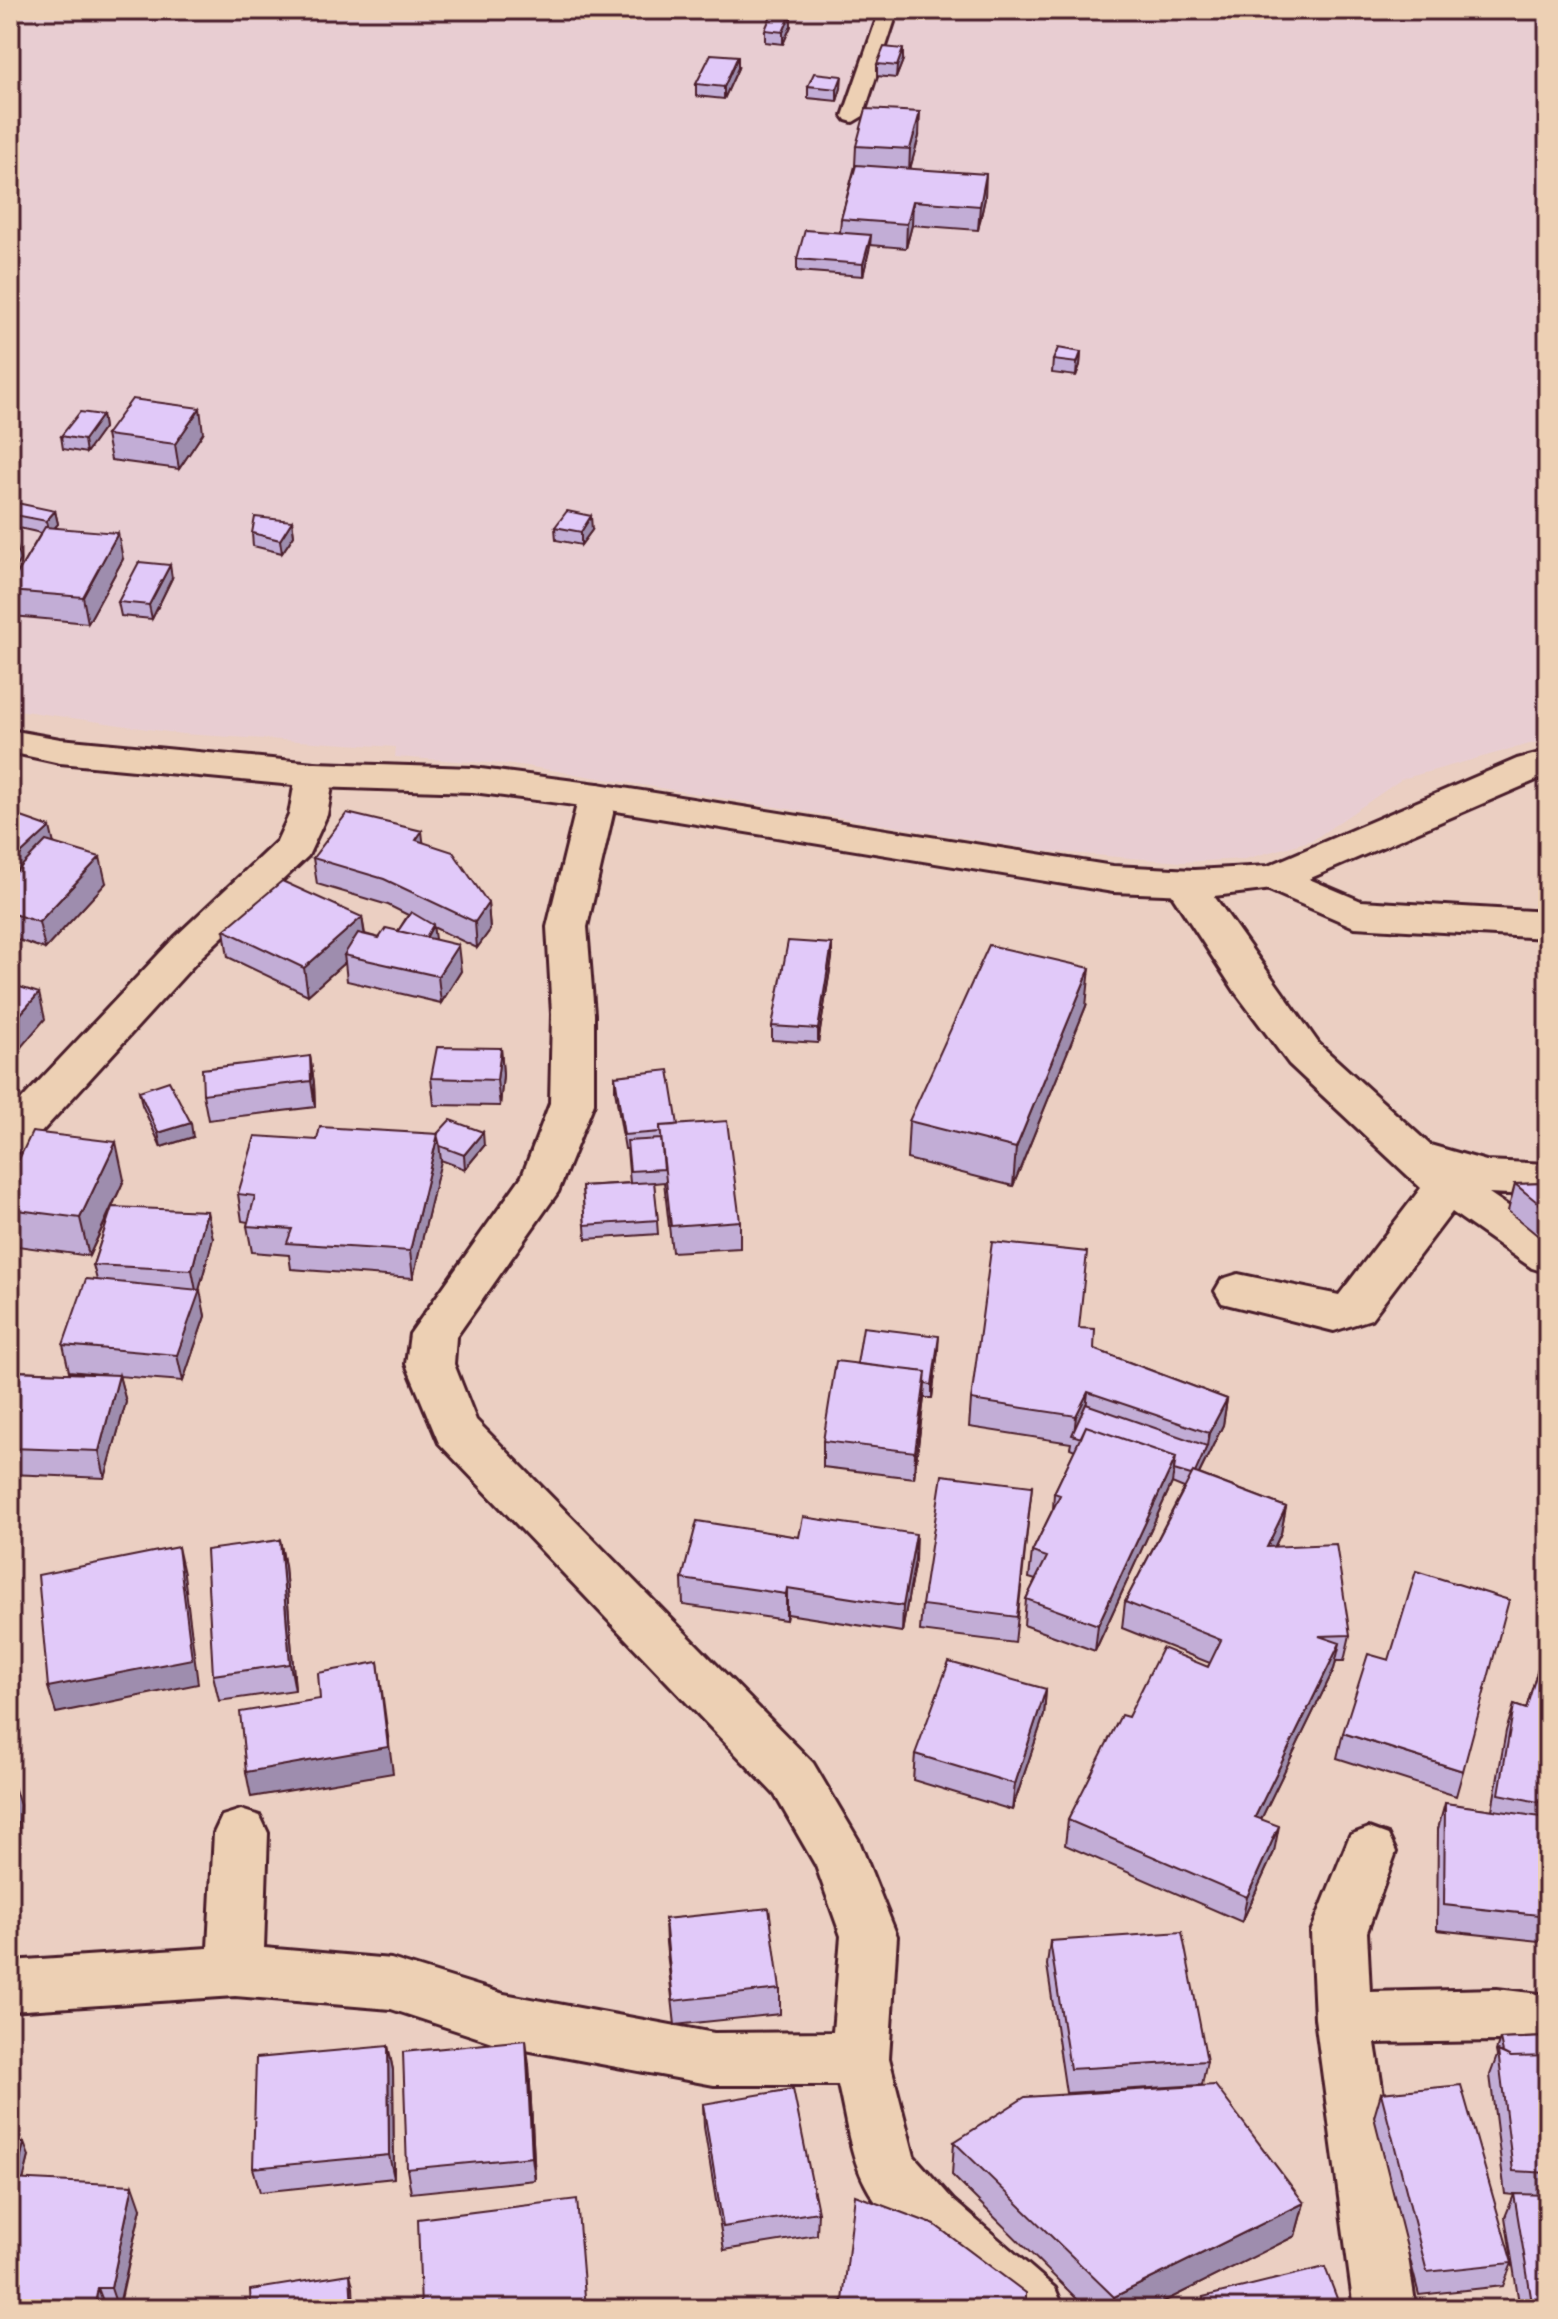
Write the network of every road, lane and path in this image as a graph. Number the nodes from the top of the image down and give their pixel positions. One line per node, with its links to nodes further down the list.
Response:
1 (889, 10): 2 (lane)
2 (853, 116)
3 (10, 741): 5 (street)
4 (1548, 763): 7 (street)
5 (315, 775): 6 (street); 10 (street)
6 (598, 796): 8 (street); 22 (street)
7 (1276, 878): 8 (street); 9 (street)
8 (1185, 884): 11 (street)
9 (1548, 925)
10 (10, 1140)
11 (1411, 1153): 12 (street); 13 (street)
12 (1548, 1180)
13 (1447, 1186): 14 (street); 15 (street)
14 (1548, 1256)
15 (1238, 1291)
16 (241, 1833): 18 (street)
17 (1369, 1852): 20 (street)
18 (235, 1971): 19 (street); 22 (street)
19 (10, 1986)
20 (1343, 2018): 21 (street); 24 (street)
21 (1548, 2021)
22 (860, 2058): 23 (street)
23 (1033, 2309)
24 (1385, 2309)

